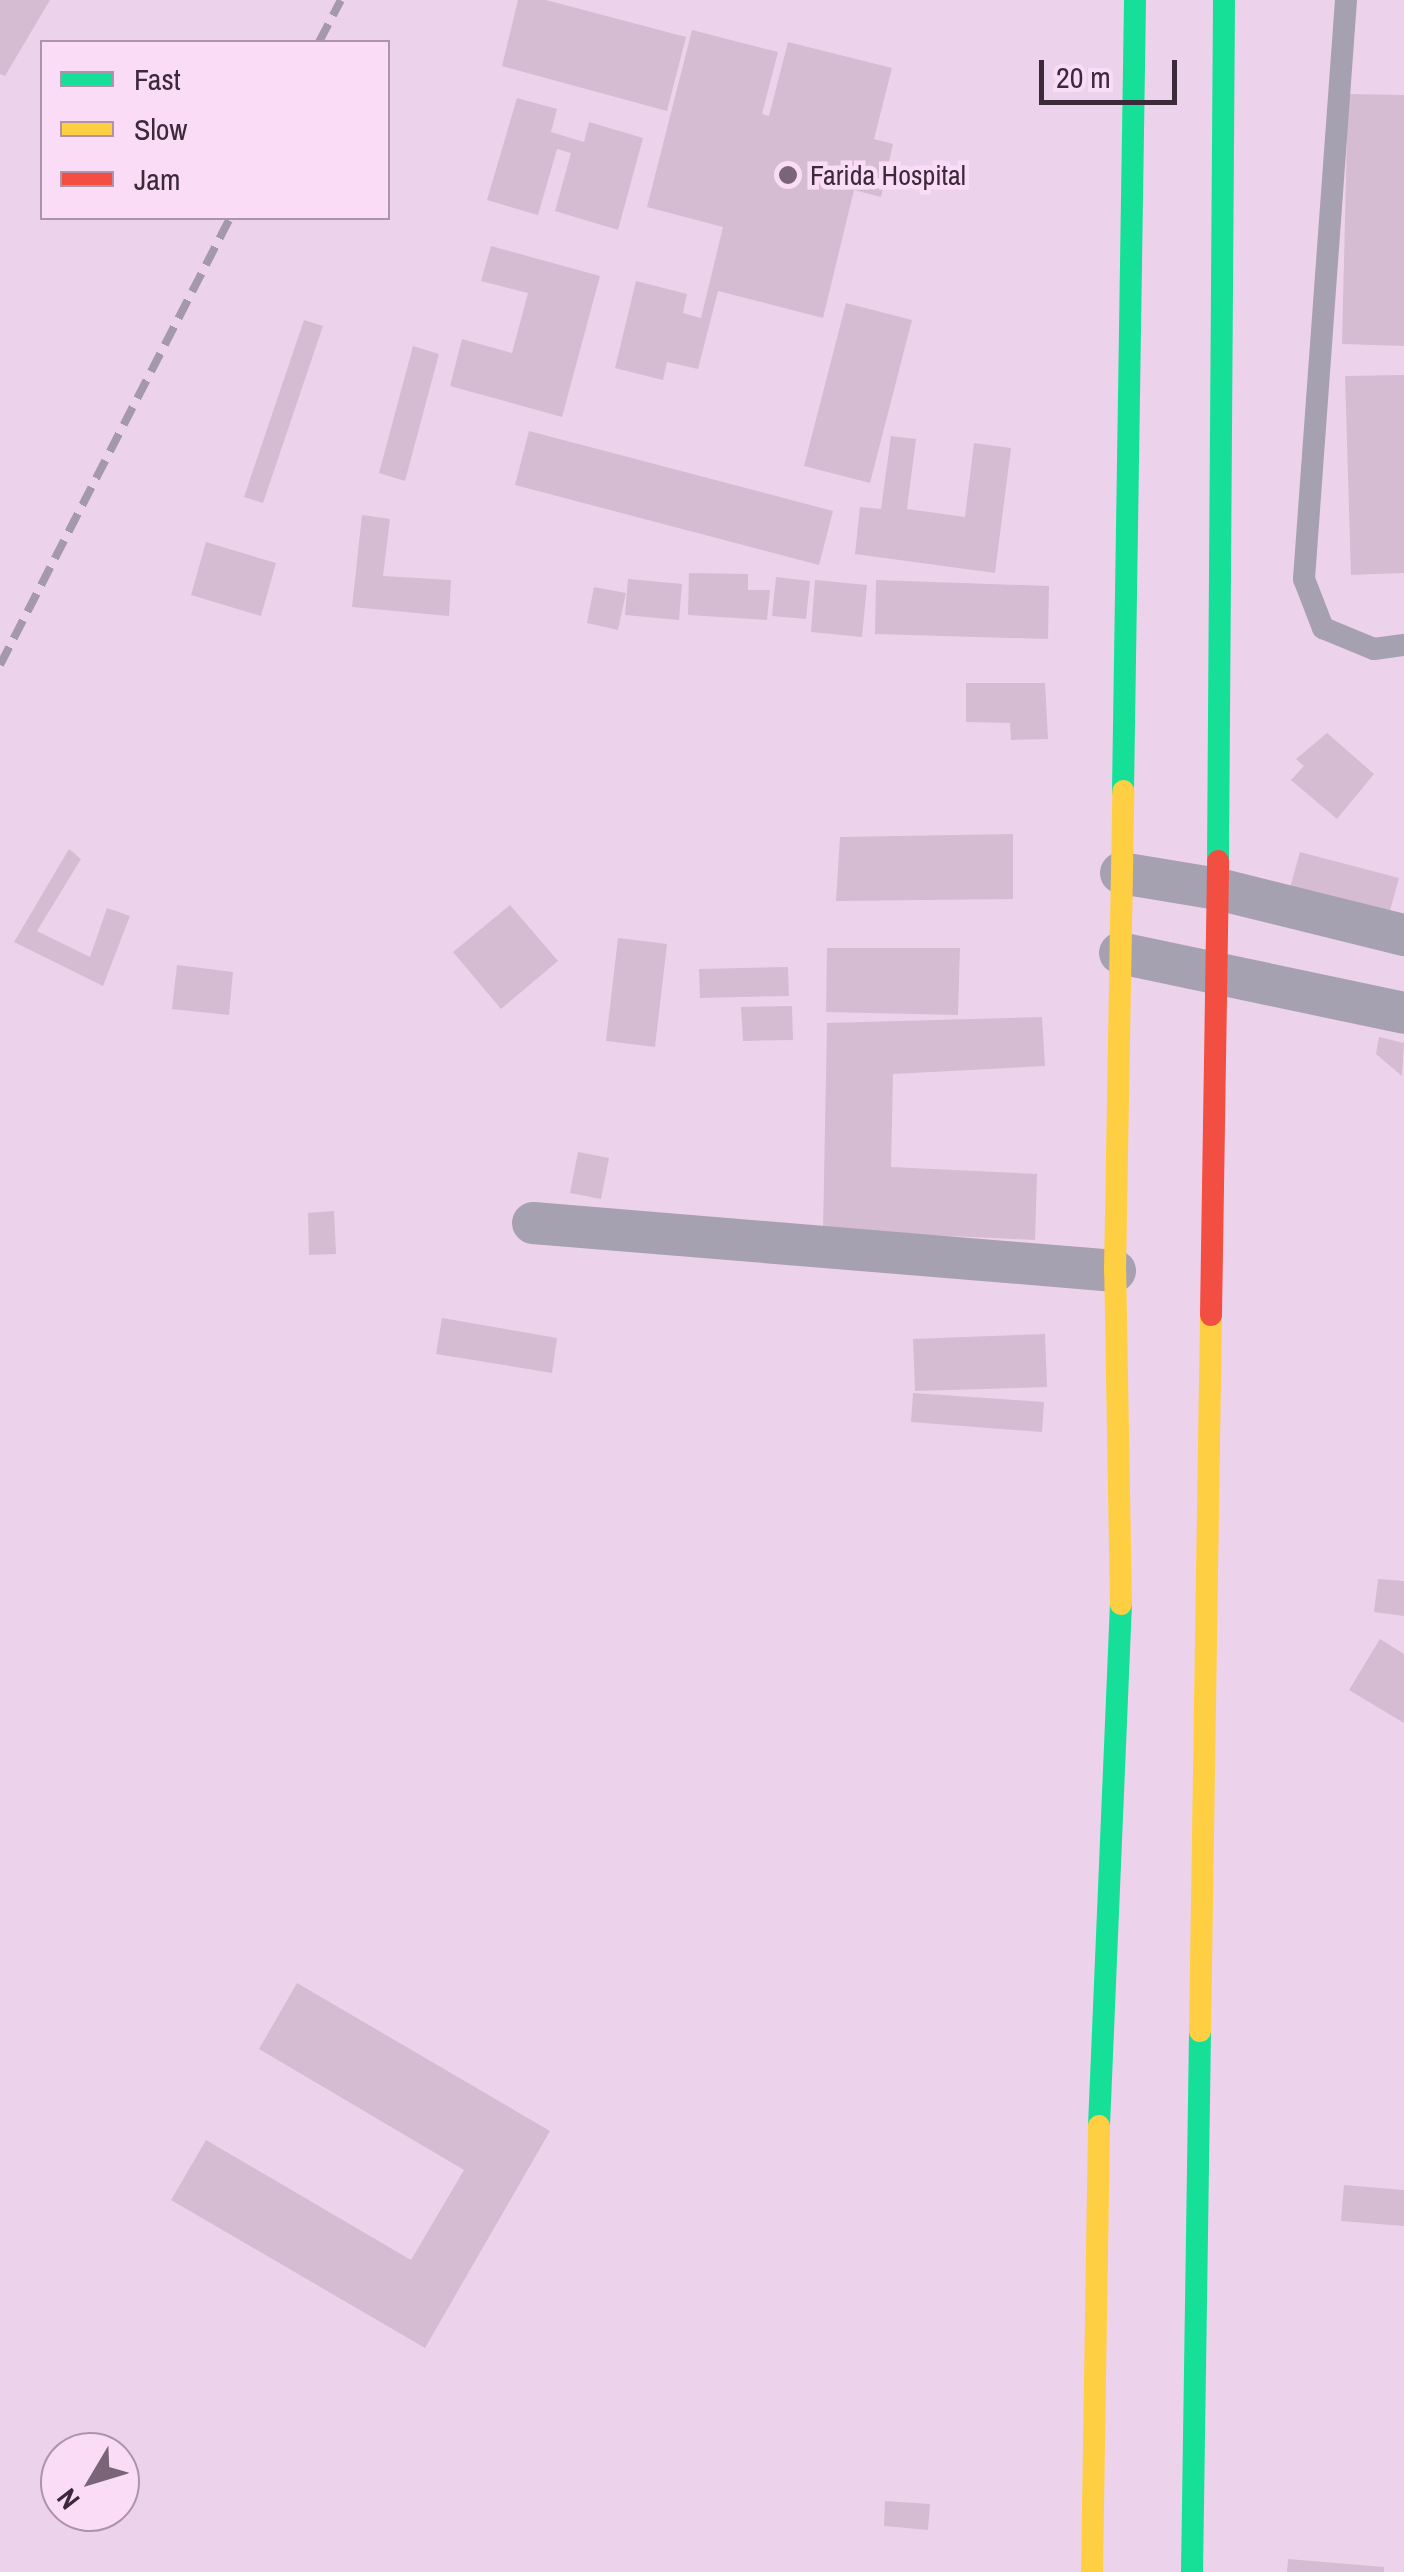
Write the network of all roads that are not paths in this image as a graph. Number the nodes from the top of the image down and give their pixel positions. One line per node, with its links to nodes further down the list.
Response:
1 (1134, 0): 5 (main road)
2 (1224, 0): 6 (main road)
3 (1346, 0): 4 (lane)
4 (1404, 645)
5 (1121, 873): 6 (street); 8 (main road)
6 (1218, 889): 7 (street); 9 (main road)
7 (1404, 934)
8 (1120, 953): 9 (street); 12 (main road)
9 (1214, 968): 10 (street); 14 (main road)
10 (1404, 1012)
11 (533, 1223): 12 (street)
12 (1115, 1270): 13 (main road)
13 (1092, 2572)
14 (1192, 2572)

